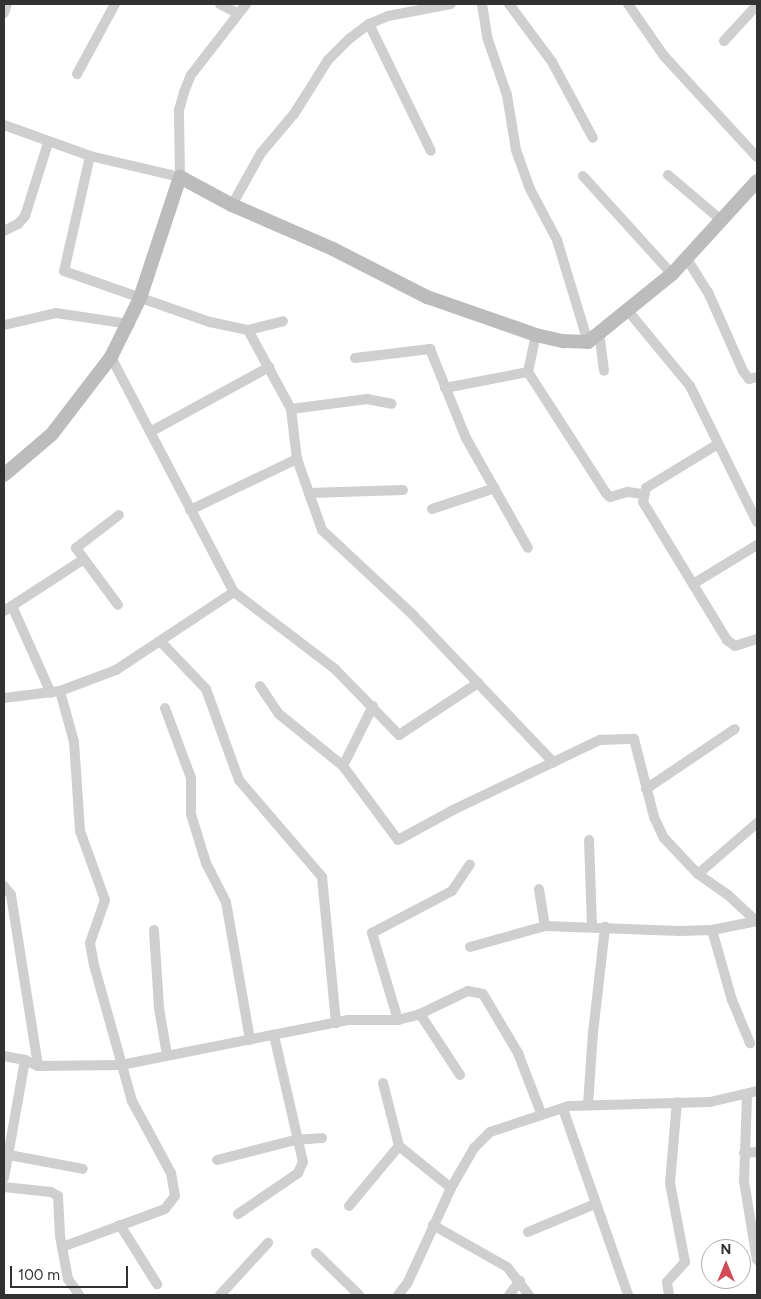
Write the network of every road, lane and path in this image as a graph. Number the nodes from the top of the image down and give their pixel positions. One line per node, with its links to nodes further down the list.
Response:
1 (7, 4): 10 (street)
2 (115, 4): 14 (street)
3 (220, 4): 11 (street)
4 (246, 4): 11 (street)
5 (451, 4): 12 (street)
6 (482, 4): 38 (street)
7 (509, 4): 16 (street)
8 (628, 4): 20 (street)
9 (757, 5): 13 (street)
10 (4, 13)
11 (237, 13): 23 (street)
12 (369, 24): 18 (street); 25 (street)
13 (724, 41)
14 (77, 74)
15 (4, 125): 17 (street)
16 (593, 138)
17 (48, 143): 19 (street); 27 (street)
18 (431, 151)
19 (90, 156): 23 (street); 30 (street)
20 (757, 157)
21 (668, 175): 26 (street)
22 (583, 176): 29 (street)
23 (180, 177): 25 (street); 30 (street)
24 (757, 181): 26 (street)
25 (232, 205): 37 (street)
26 (721, 220): 28 (street)
27 (4, 231)
28 (687, 259): 29 (street); 44 (street)
29 (672, 274): 31 (street)
30 (140, 298): 33 (street); 35 (street)
31 (629, 312): 36 (street); 49 (street)
32 (283, 321): 35 (street)
33 (130, 324): 34 (street); 39 (street)
34 (4, 325)
35 (248, 330): 41 (street)
36 (599, 331): 38 (street); 42 (street)
37 (536, 335): 38 (street); 43 (street)
38 (588, 342)
39 (112, 357): 48 (street); 51 (street)
40 (355, 358): 45 (street)
41 (269, 367): 47 (street); 48 (street)
42 (604, 371)
43 (528, 372): 45 (street); 55 (street)
44 (757, 376)
45 (445, 388): 52 (street)
46 (392, 404): 47 (street)
47 (291, 409): 50 (street)
48 (150, 432): 57 (street)
49 (718, 444): 55 (street); 59 (street)
50 (297, 459): 54 (street); 57 (street)
51 (4, 475)
52 (495, 488): 56 (street); 61 (street)
53 (403, 490): 54 (street)
54 (309, 493): 69 (street)
55 (643, 494): 63 (street)
56 (432, 509)
57 (190, 510): 64 (street)
58 (119, 515): 62 (street)
59 (757, 522)
60 (757, 546): 63 (street)
61 (528, 548)
62 (84, 559): 65 (street); 66 (street)
63 (693, 584): 67 (street)
64 (234, 592): 68 (street); 73 (street)
65 (118, 605)
66 (8, 609): 71 (street)
67 (757, 639)
68 (161, 642): 71 (street); 94 (street)
69 (478, 683): 73 (street); 76 (street)
70 (260, 686): 77 (street)
71 (55, 692): 72 (street); 101 (street)
72 (4, 698)
73 (373, 706): 77 (street)
74 (165, 708): 96 (street)
75 (735, 729): 78 (street)
76 (554, 764): 77 (street); 78 (street)
77 (343, 766)
78 (646, 788): 82 (street)
79 (757, 823): 82 (street)
80 (589, 840): 87 (street)
81 (470, 864): 93 (street)
82 (698, 874): 85 (street)
83 (4, 886): 102 (street)
84 (539, 889): 86 (street)
85 (757, 921): 90 (street)
86 (545, 926): 87 (street); 91 (street)
87 (592, 926): 88 (street)
88 (606, 927): 90 (street); 108 (street)
89 (154, 930): 98 (street)
90 (712, 930): 97 (street)
91 (470, 947)
92 (420, 1014): 93 (street); 103 (street); 110 (street)
93 (398, 1020): 94 (street)
94 (336, 1024): 95 (street)
95 (274, 1035): 96 (street); 112 (street)
96 (250, 1040): 98 (street)
97 (750, 1043)
98 (167, 1055): 101 (street)
99 (4, 1056): 100 (street)
100 (25, 1060): 102 (street); 116 (street)
101 (121, 1065): 102 (street); 126 (street)
102 (38, 1066)
103 (460, 1075)
104 (383, 1083): 113 (street)
105 (757, 1091): 106 (street)
106 (746, 1096): 107 (street); 115 (street)
107 (677, 1102): 108 (street); 142 (street)
108 (588, 1104): 109 (street)
109 (563, 1109): 110 (street); 122 (street)
110 (541, 1113): 121 (street)
111 (322, 1138): 112 (street)
112 (296, 1140): 117 (street); 124 (street)
113 (399, 1146): 121 (street); 123 (street)
114 (757, 1152): 115 (street)
115 (744, 1153): 125 (street)
116 (9, 1155): 118 (street); 119 (street)
117 (217, 1160)
118 (83, 1169)
119 (4, 1178)
120 (5, 1188): 130 (street)
121 (451, 1188): 127 (street)
122 (595, 1204): 128 (street); 141 (street)
123 (349, 1206)
124 (238, 1214)
125 (753, 1220): 132 (street)
126 (120, 1225): 130 (street); 134 (street)
127 (433, 1226): 133 (street); 138 (street)
128 (528, 1232)
129 (268, 1243): 136 (street)
130 (62, 1247): 135 (street)
131 (316, 1253): 137 (street)
132 (757, 1260)
133 (520, 1280): 139 (street); 140 (street)
134 (157, 1284)
135 (79, 1295)
136 (220, 1295)
137 (359, 1295)
138 (398, 1295)
139 (509, 1295)
140 (529, 1295)
141 (628, 1295)
142 (669, 1295)

